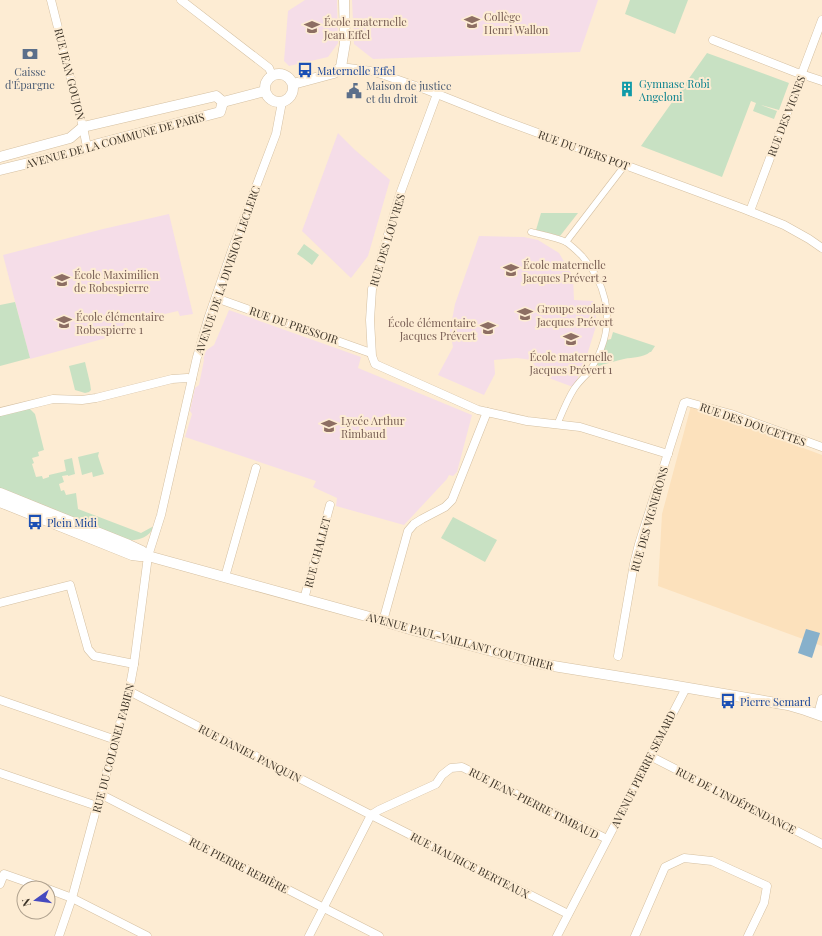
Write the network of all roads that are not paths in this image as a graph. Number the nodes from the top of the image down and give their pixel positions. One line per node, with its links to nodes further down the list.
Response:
1 (51, 0): 15 (street, RUE JEAN GOUJON)
2 (181, 0): 8 (street)
3 (344, 0): 6 (street)
4 (822, 20): 7 (street, RUE DES VIGNES)
5 (713, 40): 7 (street)
6 (341, 67): 10 (street); 12 (street, RUE DU TIERS POT)
7 (802, 74): 9 (street); 20 (street, RUE DES VIGNES)
8 (272, 75): 10 (street); 11 (street)
9 (822, 81)
10 (293, 84): 14 (street)
11 (265, 91): 13 (street, AVENUE DE LA COMMUNE DE PARIS); 14 (street)
12 (437, 94): 18 (street, RUE DU TIERS POT); 25 (street, RUE DES LOUVRES)
13 (223, 102): 15 (street, AVENUE DE LA COMMUNE DE PARIS); 16 (street, AVENUE DE LA COMMUNE DE PARIS)
14 (282, 102): 24 (street, AVENUE DE LA DIVISION LECLERC)
15 (83, 127): 16 (street, RUE JEAN GOUJON); 17 (street, AVENUE DE LA COMMUNE DE PARIS)
16 (87, 147): 19 (street, AVENUE DE LA COMMUNE DE PARIS)
17 (0, 157)
18 (625, 165): 20 (street, RUE DU TIERS POT); 22 (street)
19 (0, 170)
20 (750, 211): 23 (street, RUE DU TIERS POT)
21 (531, 232): 22 (street)
22 (566, 242): 29 (street)
23 (822, 248)
24 (216, 298): 25 (street, RUE DU PRESSOIR); 26 (street, AVENUE DE LA DIVISION LECLERC)
25 (372, 353): 28 (street)
26 (192, 379): 27 (street); 36 (street, AVENUE DE LA DIVISION LECLERC)
27 (0, 412)
28 (487, 412): 29 (street); 40 (street)
29 (557, 424): 31 (street)
30 (822, 447): 31 (street, RUE DES DOUCETTES)
31 (668, 454): 41 (street, RUE DES VIGNERONS)
32 (256, 468): 37 (street)
33 (0, 493): 36 (street)
34 (0, 502): 36 (street)
35 (330, 505): 38 (street, RUE CHALLET)
36 (148, 556): 37 (street, AVENUE PAUL-VAILLANT COUTURIER); 42 (street, RUE DU COLONEL FABIEN)
37 (225, 577): 38 (street, AVENUE PAUL-VAILLANT COUTURIER)
38 (304, 599): 40 (street, AVENUE PAUL-VAILLANT COUTURIER)
39 (0, 603): 42 (street)
40 (383, 621): 43 (street, AVENUE PAUL-VAILLANT COUTURIER)
41 (618, 656)
42 (134, 664): 44 (street, RUE DU COLONEL FABIEN)
43 (686, 688): 47 (street, AVENUE PAUL-VAILLANT COUTURIER); 49 (street, AVENUE PIERRE SEMARD)
44 (130, 691): 48 (street, RUE DU COLONEL FABIEN); 53 (street, RUE DANIEL PANQUIN)
45 (822, 699): 47 (street)
46 (0, 700): 48 (street)
47 (820, 715)
48 (116, 740): 51 (street, RUE DU COLONEL FABIEN)
49 (650, 756): 54 (street, AVENUE PIERRE SEMARD); 55 (street, RUE DE L'INDÉPENDANCE)
50 (0, 773): 52 (street)
51 (100, 794): 52 (street, RUE DU COLONEL FABIEN); 60 (street, RUE PIERRE REBIÈRE)
52 (97, 806): 59 (street, RUE DU COLONEL FABIEN)
53 (371, 815): 54 (street, RUE JEAN-PIERRE TIMBAUD); 60 (street); 61 (street, RUE MAURICE BERTEAUX)
54 (607, 839): 61 (street, AVENUE PIERRE SEMARD)
55 (822, 844)
56 (21, 880): 57 (street)
57 (0, 884)
58 (56, 892): 59 (street)
59 (72, 898): 62 (street, RUE DU COLONEL FABIEN); 63 (street)
60 (323, 908): 64 (street); 65 (street, RUE PIERRE REBIÈRE)
61 (568, 914): 66 (street, AVENUE PIERRE SEMARD)
62 (59, 936)
63 (147, 936)
64 (309, 936)
65 (379, 936)
66 (557, 936)
67 (635, 936): 68 (street)
68 (748, 936)

